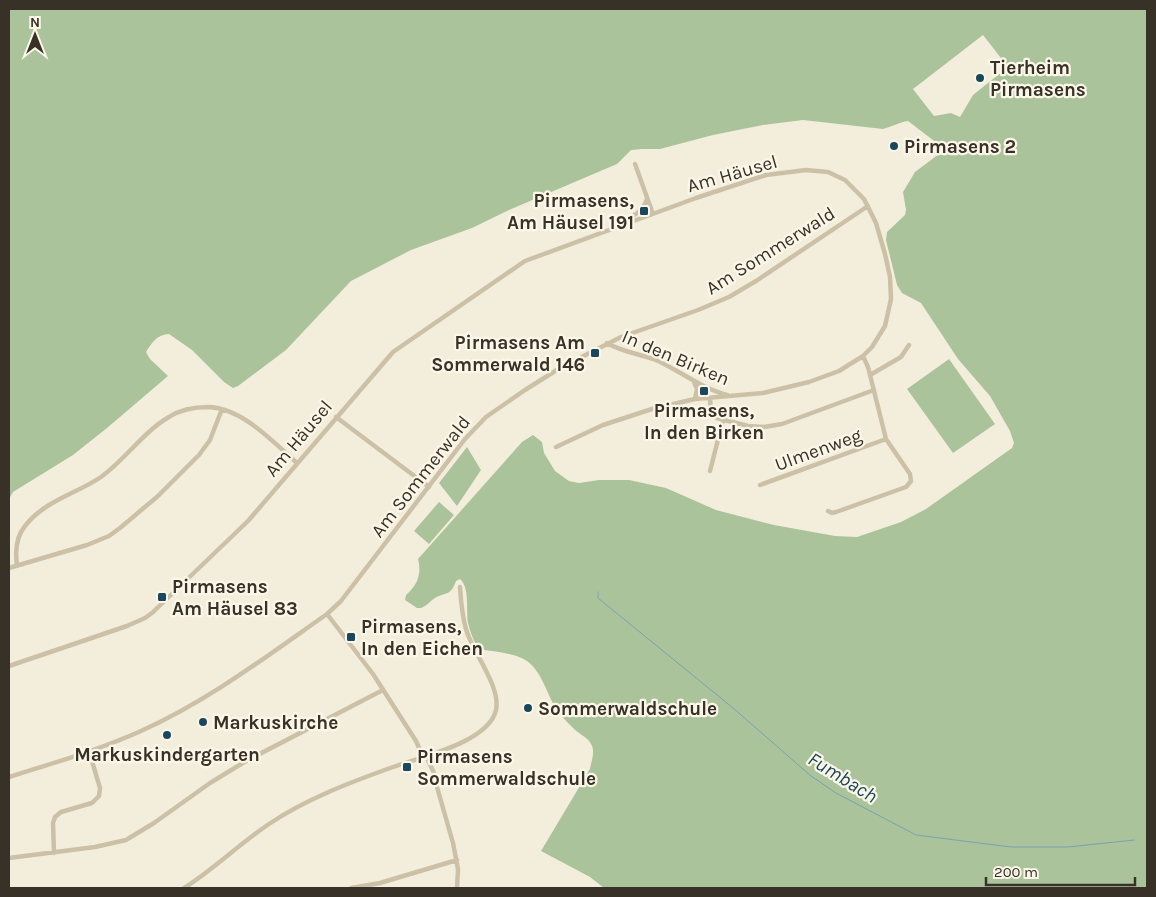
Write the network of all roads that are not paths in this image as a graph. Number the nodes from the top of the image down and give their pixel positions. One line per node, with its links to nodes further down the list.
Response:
1 (634, 164): 2 (street)
2 (647, 199): 4 (street); 5 (street, Am Häusel)
3 (868, 206): 4 (street, Am Häusel); 6 (street, Am Sommerwald); 8 (street, In den Birken)
4 (653, 214): 5 (street, Am Häusel)
5 (612, 228): 16 (street, Am Häusel)
6 (607, 344): 10 (street, In den Birken); 23 (street, Am Sommerwald)
7 (909, 345): 9 (street)
8 (863, 356): 9 (street); 12 (street, In den Birken)
9 (870, 375): 11 (street)
10 (694, 382): 12 (street, In den Birken); 14 (street)
11 (874, 390): 17 (street); 18 (street)
12 (730, 396): 13 (street)
13 (710, 398): 14 (street); 17 (street)
14 (695, 399): 19 (street)
15 (222, 409): 20 (street); 25 (street); 25 (street)
16 (336, 417): 20 (street, Am Häusel); 23 (street)
17 (723, 420): 21 (street)
18 (886, 439): 22 (street, Ulmenweg); 24 (street)
19 (556, 447)
20 (297, 463): 29 (street, Am Häusel)
21 (710, 471)
22 (760, 486)
23 (429, 487): 28 (street, Am Sommerwald)
24 (828, 512)
25 (17, 565): 26 (street)
26 (9, 568)
27 (460, 587): 32 (street)
28 (327, 614): 30 (street); 31 (street, Am Sommerwald)
29 (9, 666)
30 (383, 690): 32 (street); 34 (street)
31 (89, 752): 33 (street, Am Sommerwald); 34 (street)
32 (424, 757): 36 (street); 37 (street)
33 (9, 777)
34 (54, 852): 35 (street)
35 (9, 858)
36 (457, 860): 38 (street); 39 (street)
37 (184, 888)
38 (351, 888)
39 (457, 888)

